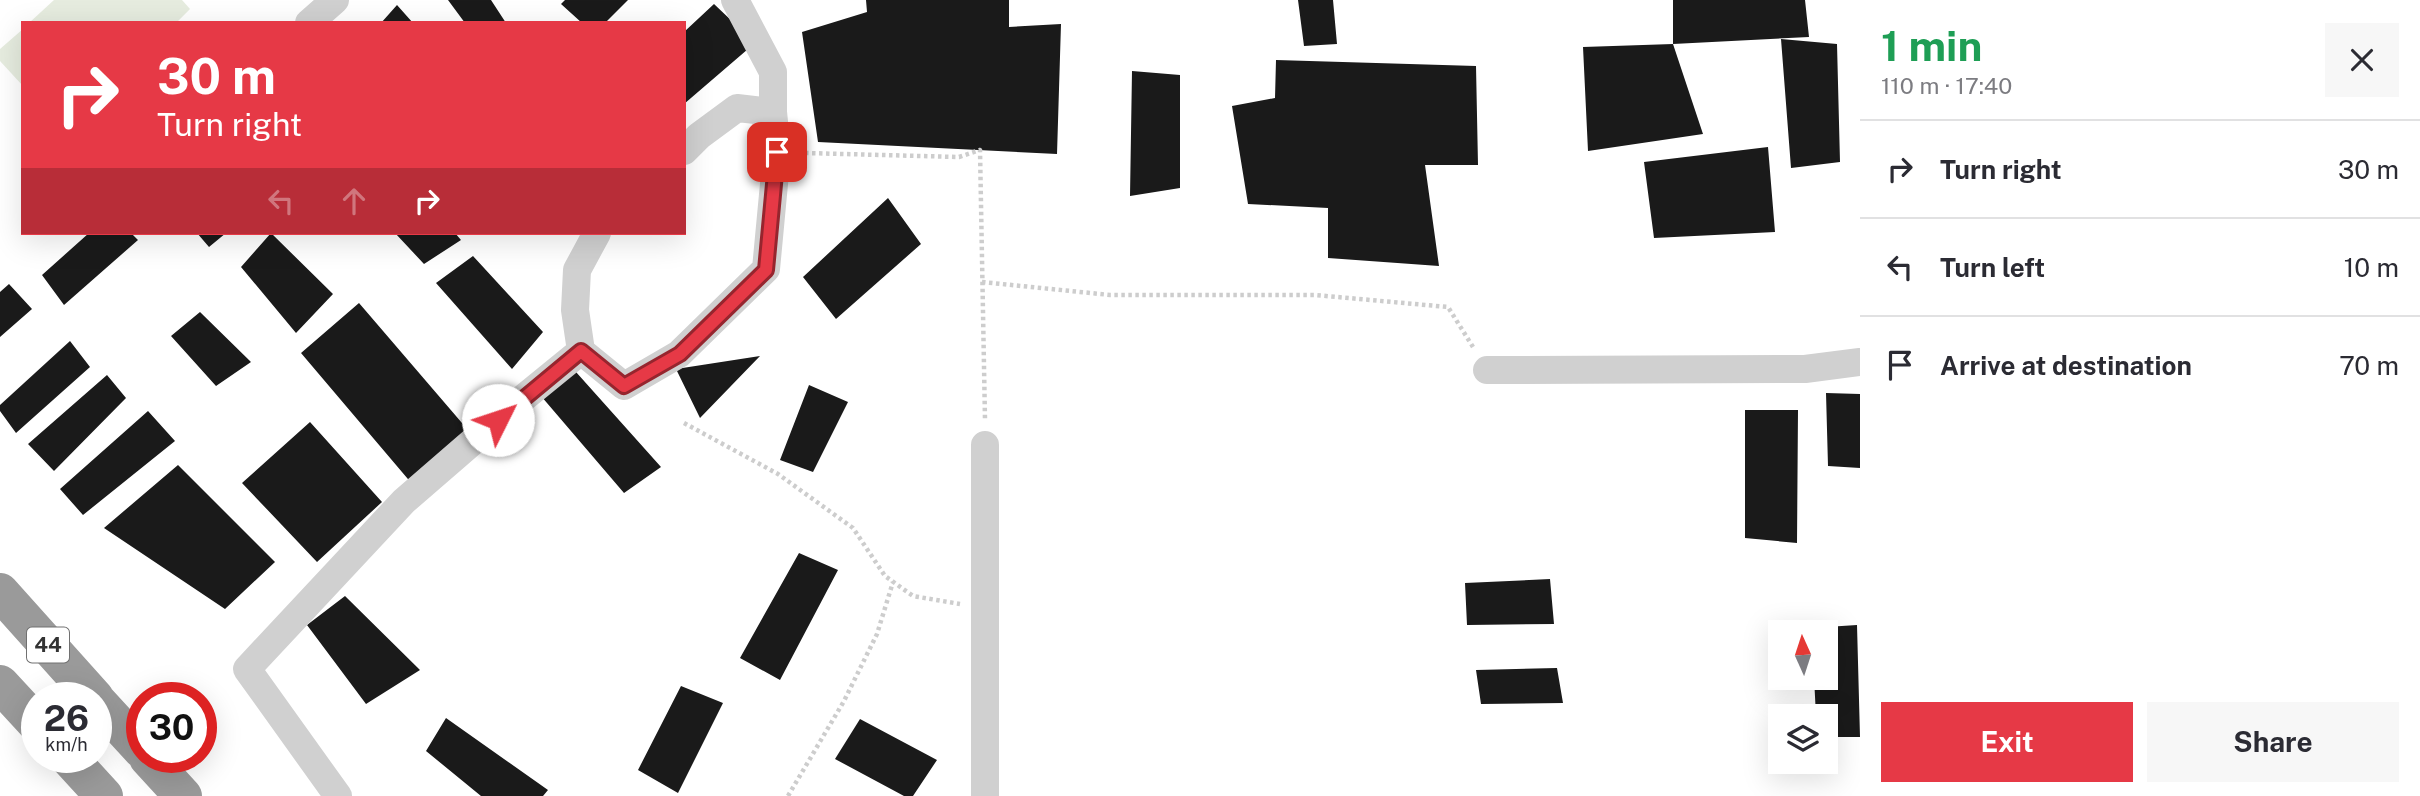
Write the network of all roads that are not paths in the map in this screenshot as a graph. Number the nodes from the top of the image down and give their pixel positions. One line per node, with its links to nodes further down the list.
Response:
1 (335, 0): 3 (street)
2 (735, 0): 4 (street)
3 (311, 21)
4 (773, 112): 5 (street); 7 (street)
5 (686, 149)
6 (596, 235): 7 (street)
7 (581, 351): 21 (street)
8 (1860, 362): 9 (street)
9 (1487, 370)
10 (985, 445): 22 (street)
11 (0, 592): 12 (highway, 44)
12 (81, 682)
13 (0, 684): 14 (highway)
14 (21, 707)
15 (112, 717): 16 (highway, 44)
16 (126, 732)
17 (83, 773): 19 (highway)
18 (162, 773): 20 (highway)
19 (104, 796)
20 (183, 796)
21 (338, 796)
22 (985, 796)

